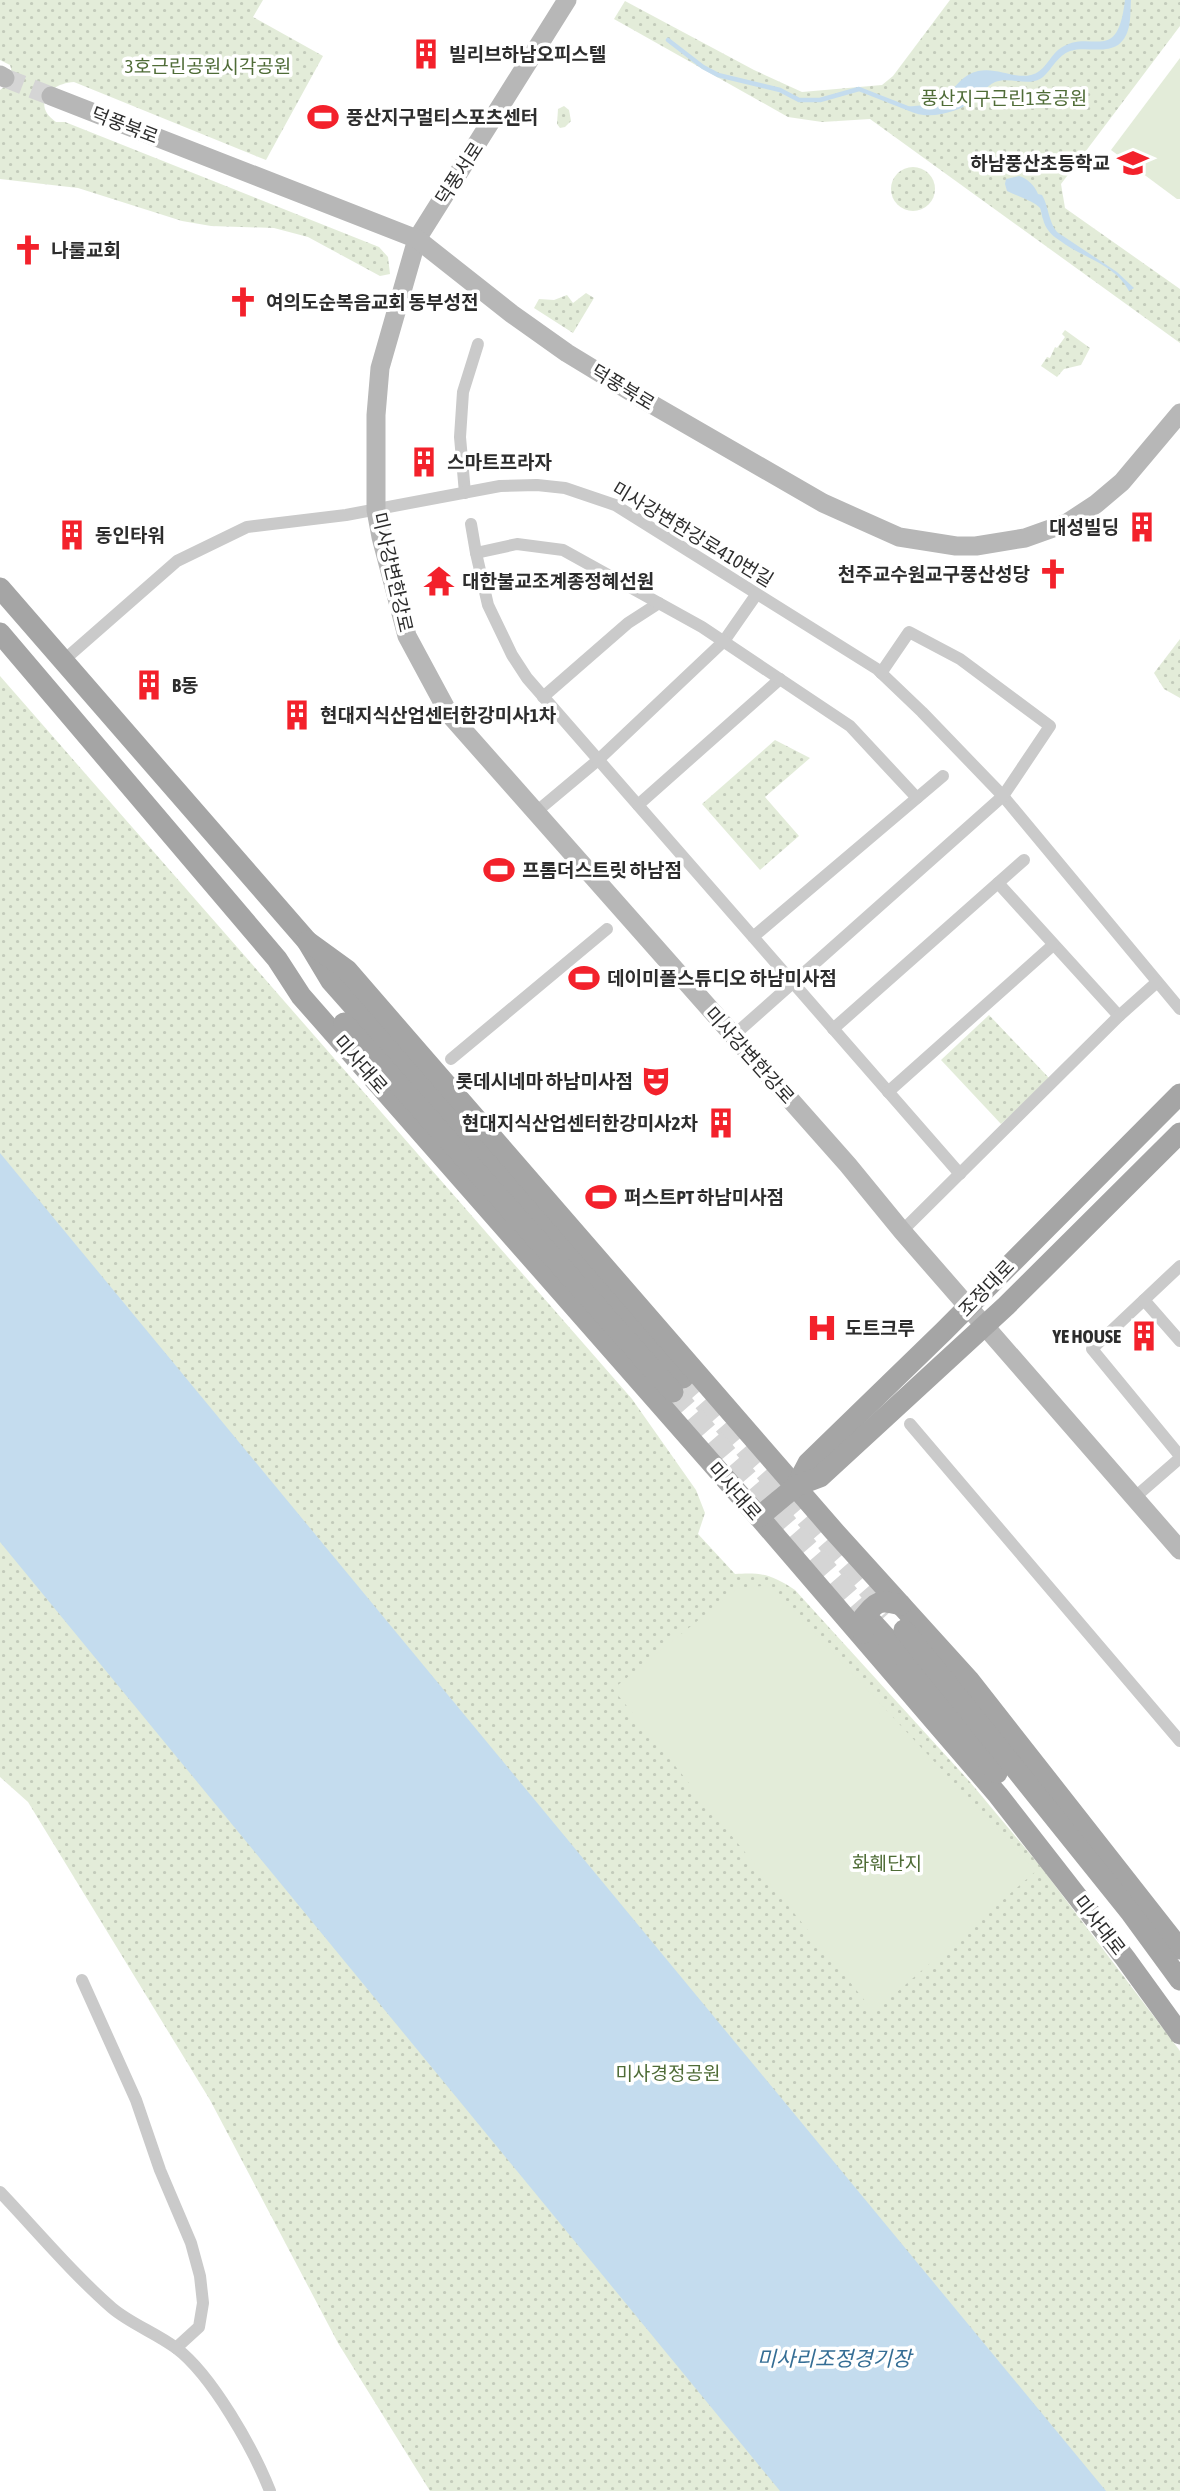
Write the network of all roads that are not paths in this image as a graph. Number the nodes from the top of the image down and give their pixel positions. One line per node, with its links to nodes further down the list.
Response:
1 (566, 0): 3 (street, 덕풍서로)
2 (51, 96): 3 (street, 덕풍북로)
3 (417, 239): 5 (street, 덕풍북로); 7 (street, 미사강변한강로)
4 (478, 344): 6 (street)
5 (1180, 413)
6 (465, 493): 7 (street, 미사강변한강로410번길); 11 (street, 미사강변한강로410번길)
7 (376, 510): 15 (street, 미사강변한강로410번길); 24 (street, 미사강변한강로)
8 (471, 524): 9 (street)
9 (476, 553): 12 (street); 18 (street)
10 (0, 589): 15 (main road, 미사대로)
11 (756, 594): 14 (street); 16 (street, 미사강변한강로410번길)
12 (659, 603): 14 (street); 18 (street)
13 (0, 633): 31 (main road, 미사대로)
14 (724, 641): 17 (street); 19 (street)
15 (64, 660): 29 (main road, 미사대로)
16 (881, 673): 21 (street, 미사강변한강로410번길); 21 (street)
17 (780, 679): 22 (street); 23 (street)
18 (542, 697): 19 (street)
19 (597, 761): 23 (street); 24 (street)
20 (943, 776): 22 (street)
21 (1003, 796): 32 (street); 33 (street, 미사강변한강로410번길)
22 (917, 797): 28 (street)
23 (638, 805): 28 (street)
24 (536, 812): 37 (street, 미사강변한강로)
25 (1024, 860): 26 (street)
26 (998, 883): 30 (street); 36 (street)
27 (607, 929): 38 (street)
28 (753, 937): 32 (street)
29 (307, 941): 31 (main road, 미사대로); 51 (main road, 미사대로)
30 (1053, 945): 35 (street); 39 (street)
31 (277, 959): 53 (main road, 미사대로)
32 (793, 983): 36 (street); 37 (street)
33 (1156, 983): 34 (street, 미사강변한강로410번길); 35 (street)
34 (1180, 1009)
35 (1119, 1016): 42 (street)
36 (834, 1029): 39 (street)
37 (733, 1036): 43 (street, 미사강변한강로)
38 (451, 1059)
39 (888, 1092): 42 (street)
40 (1180, 1094): 46 (main road, 조정대로)
41 (1180, 1133): 47 (main road, 조정대로)
42 (960, 1174): 43 (street)
43 (902, 1231): 46 (street, 미사강변한강로)
44 (1180, 1266): 45 (street)
45 (1144, 1300): 48 (street); 50 (street)
46 (969, 1306): 47 (street, 미사강변한강로); 51 (main road, 조정대로)
47 (985, 1325): 51 (main road, 조정대로); 52 (street, 미사강변한강로)
48 (1180, 1341)
49 (910, 1424): 57 (street)
50 (1180, 1457): 52 (street)
51 (796, 1486): 53 (main road, 조정대로); 55 (main road, 미사대로)
52 (1134, 1498): 54 (street, 미사강변한강로)
53 (759, 1517): 56 (main road, 미사대로)
54 (1180, 1550)
55 (888, 1614): 56 (main road); 58 (main road, 미사대로); 60 (main road, 미사대로); 61 (main road, 미사대로)
56 (867, 1645): 62 (main road, 미사대로)
57 (1180, 1741)
58 (1180, 1949)
59 (82, 1980): 64 (street)
60 (1180, 1980)
61 (1180, 2013)
62 (1180, 2034)
63 (0, 2192): 64 (street)
64 (176, 2348): 65 (street)
65 (270, 2491)

